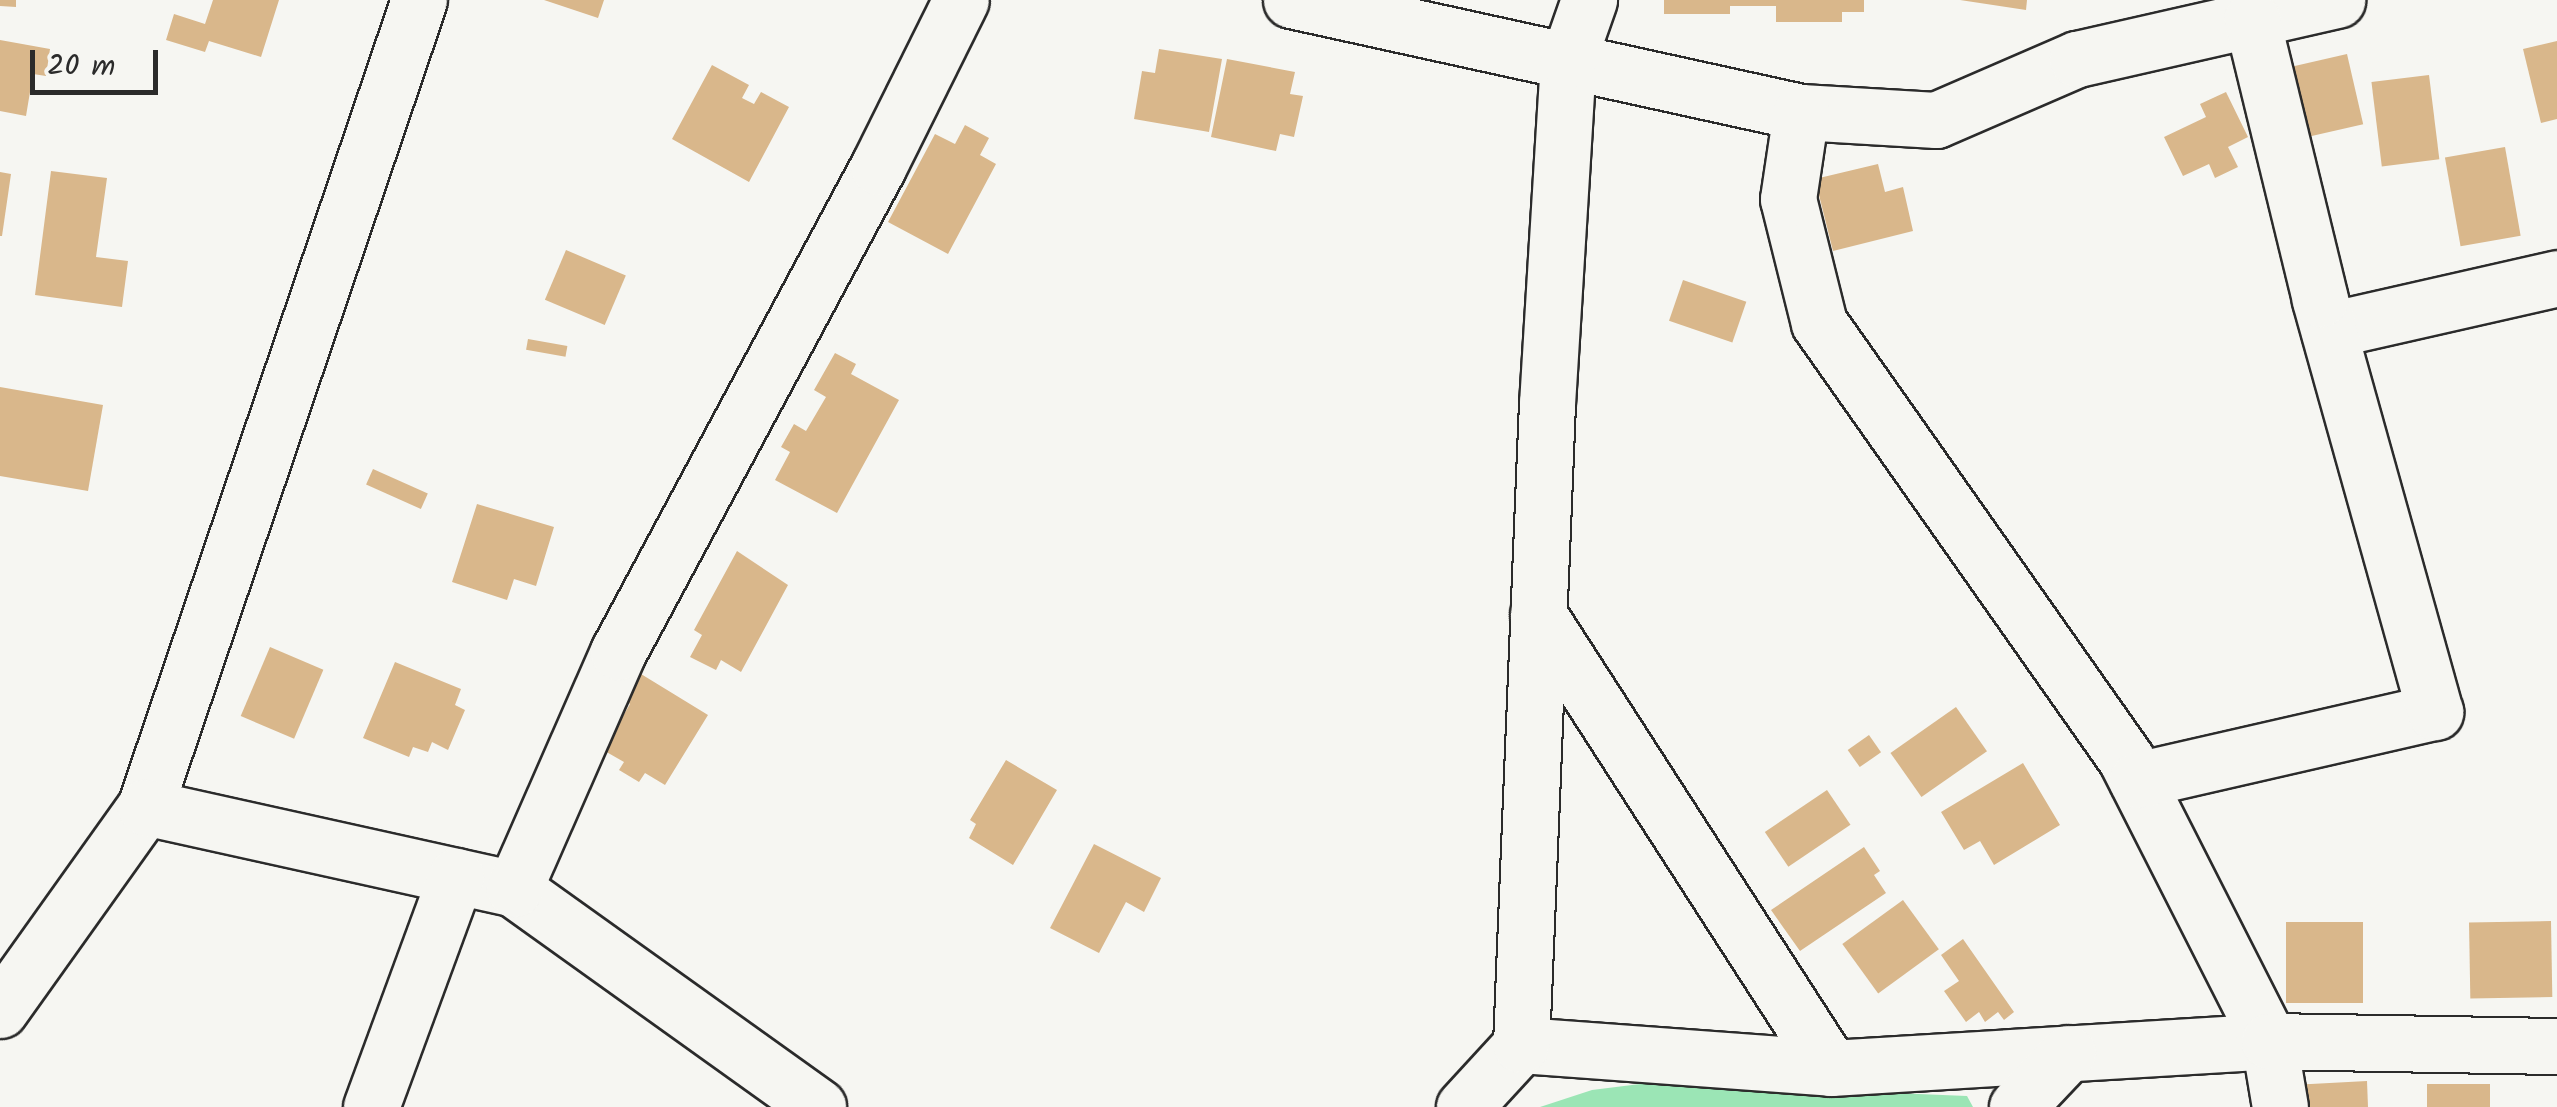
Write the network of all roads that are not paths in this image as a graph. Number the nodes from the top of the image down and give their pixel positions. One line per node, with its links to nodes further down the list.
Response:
1 (418, 0): 13 (street)
2 (961, 0): 15 (street)
3 (1291, 0): 7 (street)
4 (1590, 0): 7 (street)
5 (2336, 0): 6 (street)
6 (2252, 20): 8 (street); 10 (street)
7 (1568, 60): 8 (street); 11 (street)
8 (1801, 112): 12 (street)
9 (2557, 278): 10 (street)
10 (2329, 330): 12 (street)
11 (1538, 614): 18 (street); 21 (street)
12 (2137, 780): 17 (street)
13 (146, 808): 14 (street); 16 (street)
14 (456, 876): 15 (street); 22 (street)
15 (514, 889): 23 (street)
16 (0, 1010)
17 (2268, 1041): 19 (street); 20 (street); 26 (street)
18 (1521, 1045): 21 (street); 24 (street)
19 (2557, 1046)
20 (2068, 1053): 21 (street); 25 (street)
21 (1831, 1068)
22 (371, 1107)
23 (818, 1107)
24 (1464, 1107)
25 (2018, 1107)
26 (2280, 1107)

